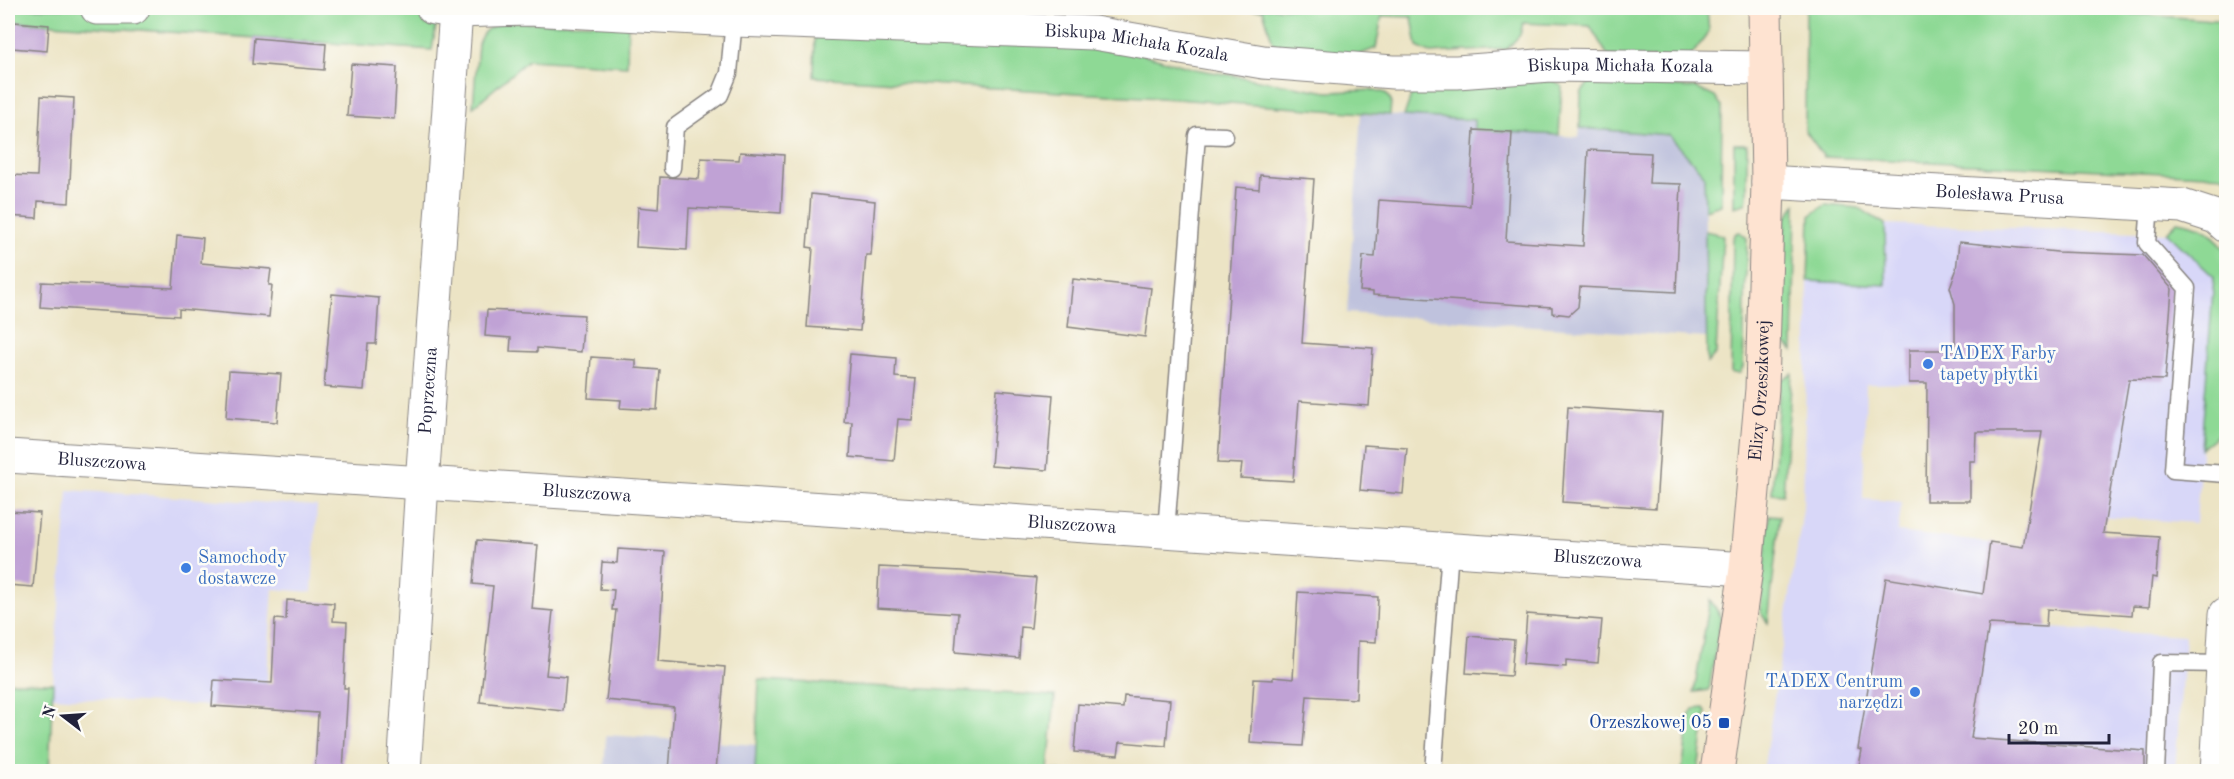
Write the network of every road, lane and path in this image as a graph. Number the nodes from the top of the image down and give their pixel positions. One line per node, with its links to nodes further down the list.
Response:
1 (97, 8): 2 (street)
2 (133, 8)
3 (1765, 8): 6 (street, Elizy Orzeszkowej)
4 (445, 9): 5 (street, Biskupa Michała Kozala); 14 (street, Poprzeczna)
5 (734, 20): 6 (street, Biskupa Michała Kozala); 8 (lane)
6 (1767, 68): 9 (street, Elizy Orzeszkowej)
7 (1226, 136): 15 (lane)
8 (672, 168)
9 (1768, 182): 10 (street, Bolesława Prusa); 17 (street, Elizy Orzeszkowej)
10 (2150, 204): 11 (street, Bolesława Prusa); 13 (lane)
11 (2226, 225)
12 (8, 456): 14 (street, Bluszczowa)
13 (2226, 474)
14 (422, 483): 15 (street, Bluszczowa); 20 (street, Poprzeczna)
15 (1166, 531): 16 (street, Bluszczowa)
16 (1450, 550): 17 (street, Bluszczowa); 21 (lane)
17 (1746, 570): 22 (street, Elizy Orzeszkowej)
18 (2226, 614): 19 (street)
19 (2223, 664): 23 (lane); 24 (street)
20 (404, 771)
21 (1434, 771)
22 (1717, 771)
23 (2156, 771)
24 (2217, 771)

